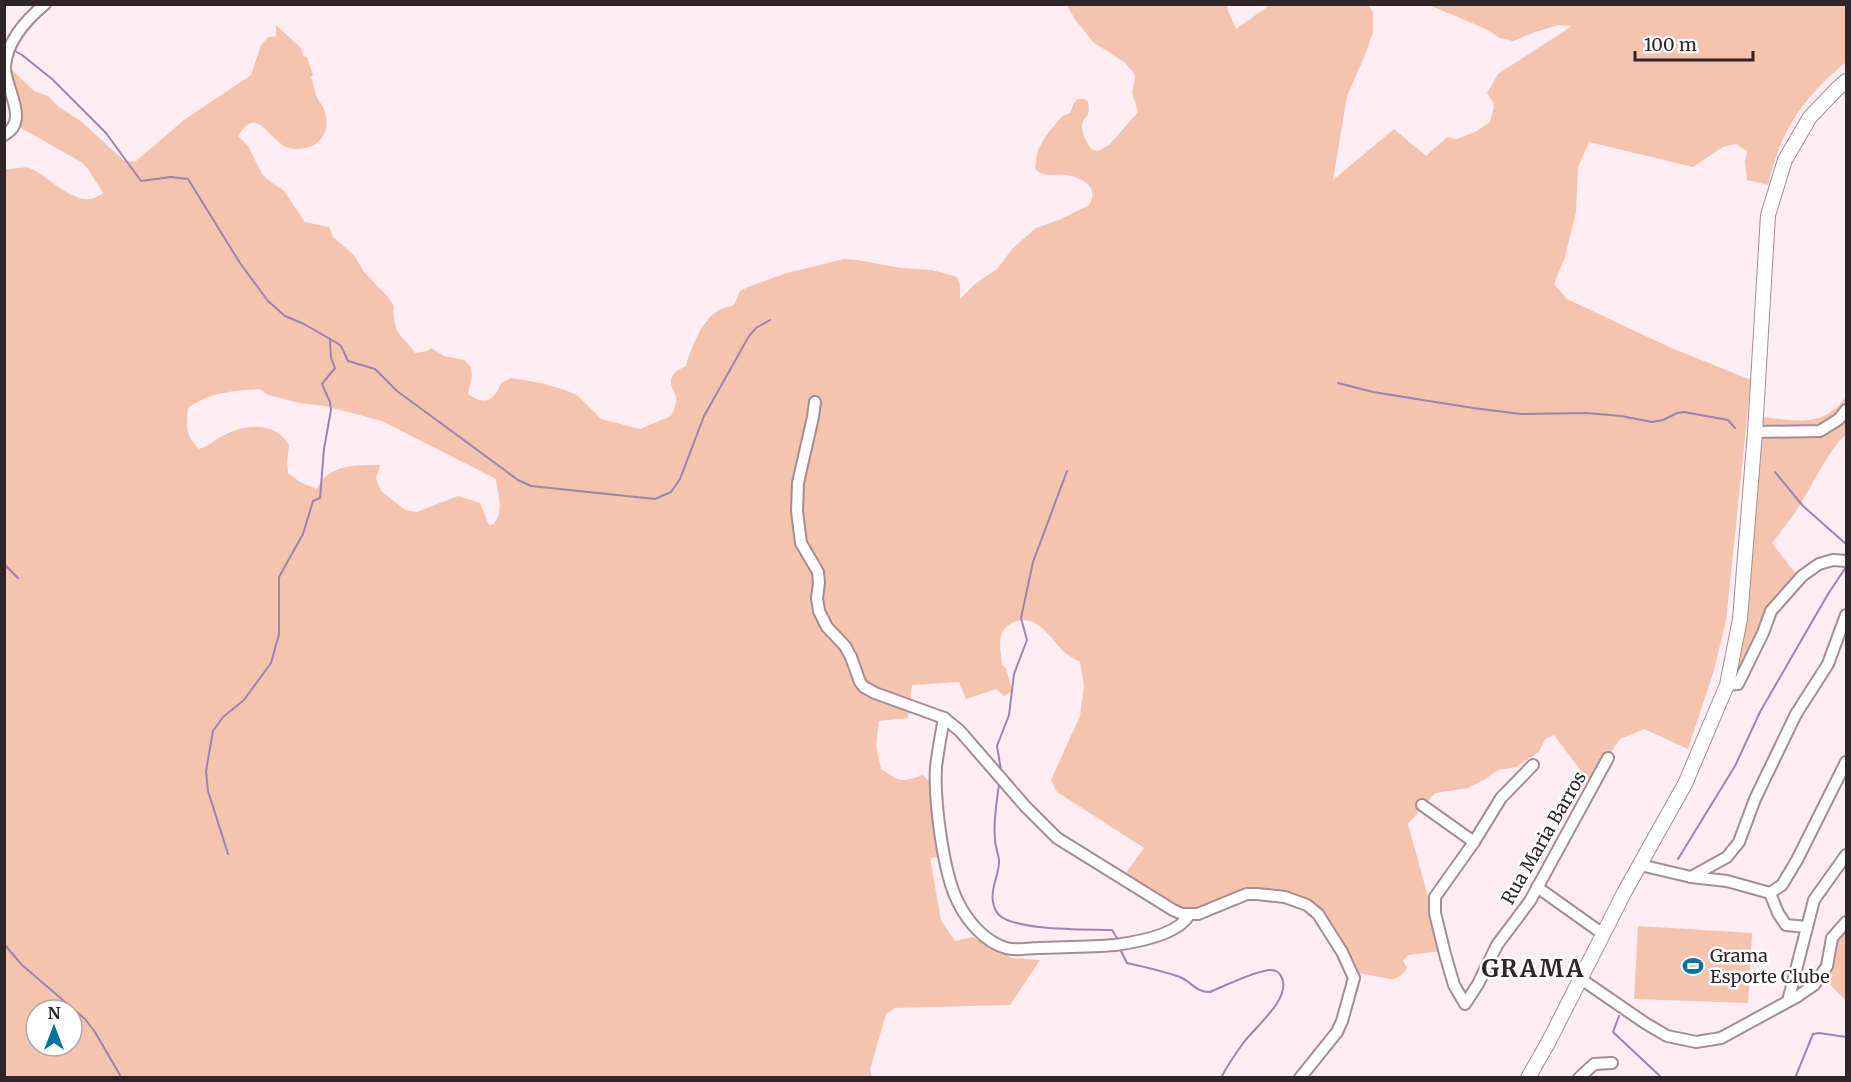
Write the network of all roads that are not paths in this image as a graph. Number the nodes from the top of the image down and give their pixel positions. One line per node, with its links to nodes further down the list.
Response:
1 (45, 4): 3 (street)
2 (1846, 81): 6 (main road)
3 (4, 135)
4 (815, 402): 10 (street)
5 (1846, 410): 6 (street)
6 (1755, 432): 9 (main road)
7 (1846, 561): 9 (street)
8 (1846, 615): 18 (street)
9 (1727, 686): 17 (main road)
10 (944, 718): 21 (street); 21 (street)
11 (1608, 758): 19 (street, Rua Maria Barros)
12 (1846, 762): 20 (street)
13 (1533, 765): 15 (street, Rua Maria Barros)
14 (1422, 805): 15 (street)
15 (1473, 842): 19 (street, Rua Maria Barros)
16 (1846, 855): 23 (street)
17 (1640, 865): 18 (street); 24 (main road)
18 (1691, 877): 20 (street)
19 (1537, 887): 24 (street)
20 (1770, 893): 23 (street)
21 (1189, 915): 28 (street)
22 (1846, 922): 26 (street)
23 (1807, 927): 26 (street)
24 (1603, 934): 25 (main road)
25 (1581, 979): 26 (street); 29 (main road)
26 (1788, 1001)
27 (1612, 1063): 30 (street)
28 (1300, 1077)
29 (1528, 1077)
30 (1579, 1077)

